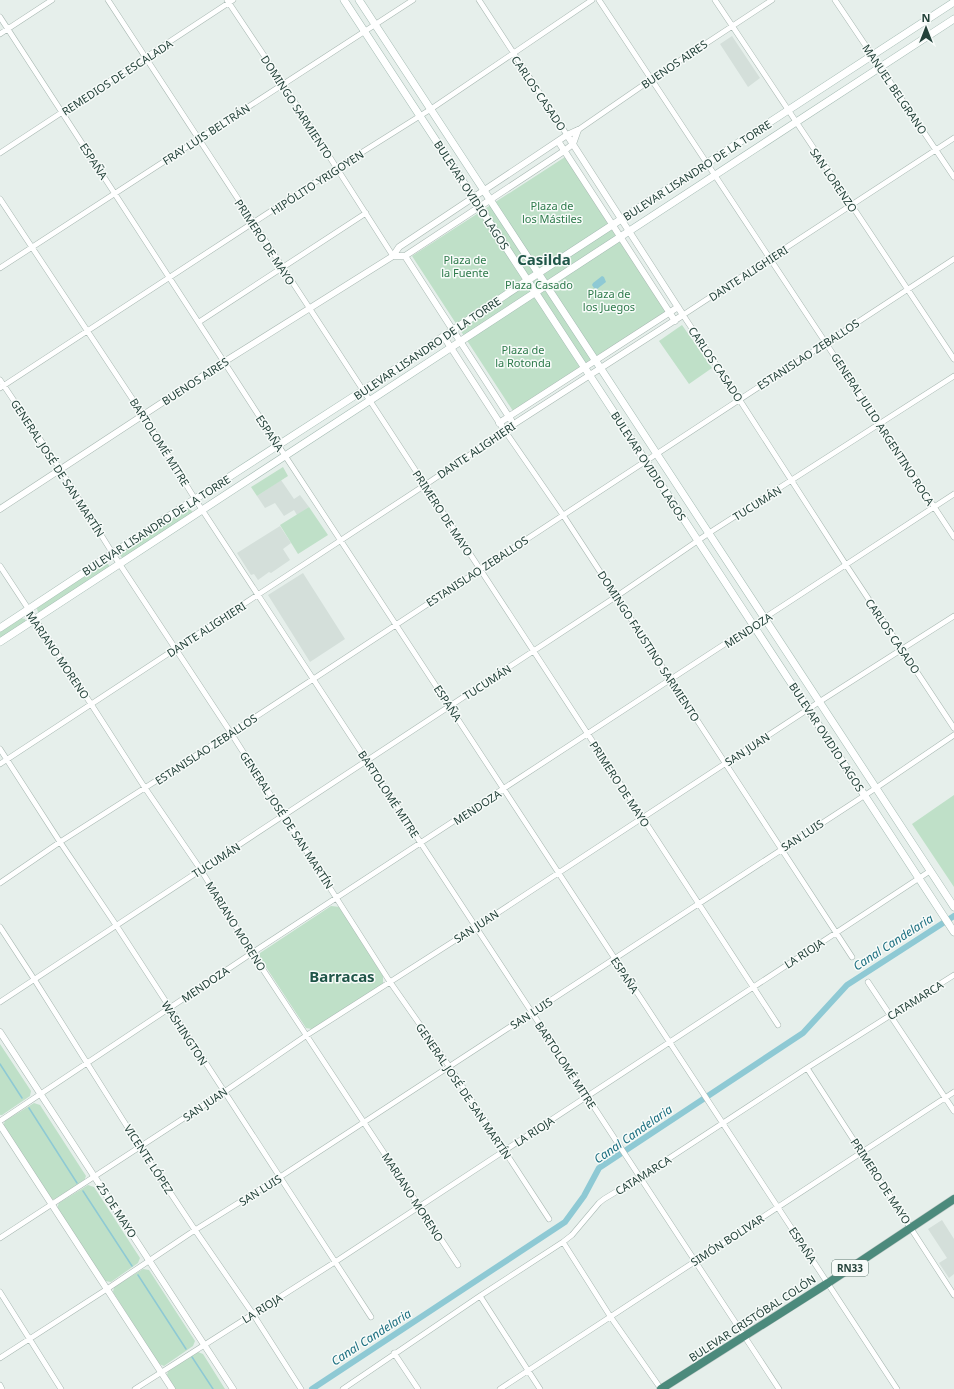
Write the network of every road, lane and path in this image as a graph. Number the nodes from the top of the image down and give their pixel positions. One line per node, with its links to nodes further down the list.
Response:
1 (52, 0): 18 (street)
2 (108, 0): 23 (street, PRIMERO DE MAYO)
3 (344, 0): 19 (main road, BULEVAR OVIDIO LAGOS)
4 (359, 0): 16 (main road, BULEVAR OVIDIO LAGOS)
5 (413, 0): 16 (street, FRAY LUIS BELTRÁN)
6 (479, 0): 21 (street, CARLOS CASADO)
7 (592, 0): 21 (street, HIPÓLITO YRIGOYEN)
8 (599, 0): 25 (street, GENERAL JULIO ARGENTINO ROCA)
9 (715, 0): 17 (street, SAN LORENZO)
10 (772, 0): 17 (street, BUENOS AIRES)
11 (835, 0): 22 (street, MANUEL BELGRANO)
12 (230, 1): 23 (street, REMEDIOS DE ESCALADA); 26 (street, DOMINGO SARMIENTO)
13 (954, 1): 22 (main road, BULEVAR LISANDRO DE LA TORRE)
14 (0, 17): 18 (street, ESPAÑA)
15 (954, 19): 24 (main road, BULEVAR LISANDRO DE LA TORRE)
16 (376, 25): 19 (street, FRAY LUIS BELTRÁN); 27 (main road, BULEVAR OVIDIO LAGOS)
17 (733, 26): 25 (street, BUENOS AIRES); 28 (street, SAN LORENZO)
18 (8, 29): 20 (street); 29 (street, ESPAÑA)
19 (365, 32): 26 (street, FRAY LUIS BELTRÁN); 30 (main road, BULEVAR OVIDIO LAGOS)
20 (0, 34)
21 (513, 54): 27 (street, HIPÓLITO YRIGOYEN); 33 (street, CARLOS CASADO)
22 (872, 56): 24 (street, MANUEL BELGRANO); 28 (main road, BULEVAR LISANDRO DE LA TORRE)
23 (145, 58): 29 (street, REMEDIOS DE ESCALADA); 35 (street, PRIMERO DE MAYO)
24 (880, 68): 31 (main road, BULEVAR LISANDRO DE LA TORRE); 38 (street, MANUEL BELGRANO)
25 (652, 79): 32 (street, BUENOS AIRES); 41 (street, GENERAL JULIO ARGENTINO ROCA)
26 (283, 84): 35 (street, FRAY LUIS BELTRÁN); 42 (street, DOMINGO SARMIENTO)
27 (431, 109): 30 (street, HIPÓLITO YRIGOYEN); 45 (main road, BULEVAR OVIDIO LAGOS)
28 (788, 111): 31 (street, SAN LORENZO); 41 (main road, BULEVAR LISANDRO DE LA TORRE)
29 (62, 113): 40 (street, REMEDIOS DE ESCALADA); 46 (street, ESPAÑA)
30 (420, 116): 42 (street, HIPÓLITO YRIGOYEN); 47 (main road, BULEVAR OVIDIO LAGOS)
31 (796, 123): 43 (main road, BULEVAR LISANDRO DE LA TORRE); 50 (street, SAN LORENZO)
32 (578, 130): 33 (street, BUENOS AIRES); 37 (street)
33 (567, 135): 36 (street, BUENOS AIRES); 37 (street, CARLOS CASADO)
34 (954, 138): 38 (street, DANTE ALIGHIERI)
35 (199, 139): 46 (street, FRAY LUIS BELTRÁN); 54 (street, PRIMERO DE MAYO)
36 (558, 141): 39 (street, CARLOS CASADO); 45 (street, BUENOS AIRES)
37 (572, 144): 39 (street); 53 (street, CARLOS CASADO)
38 (936, 150): 44 (street, MANUEL BELGRANO); 50 (street, DANTE ALIGHIERI)
39 (564, 151): 49 (street); 55 (street, CARLOS CASADO)
40 (0, 153)
41 (707, 163): 43 (street, GENERAL JULIO ARGENTINO ROCA); 53 (main road, BULEVAR LISANDRO DE LA TORRE)
42 (337, 168): 52 (street, DOMINGO SARMIENTO); 54 (street, HIPÓLITO YRIGOYEN)
43 (715, 175): 56 (main road, BULEVAR LISANDRO DE LA TORRE); 61 (street, GENERAL JULIO ARGENTINO ROCA)
44 (954, 177)
45 (484, 190): 47 (street, BUENOS AIRES); 49 (main road, BULEVAR OVIDIO LAGOS)
46 (115, 194): 58 (street, FRAY LUIS BELTRÁN); 66 (street, ESPAÑA)
47 (474, 198): 51 (main road, BULEVAR OVIDIO LAGOS); 59 (street, BUENOS AIRES)
48 (0, 199): 58 (street, BARTOLOMÉ MITRE)
49 (490, 199): 51 (street); 65 (main road, BULEVAR OVIDIO LAGOS)
50 (852, 205): 61 (street, DANTE ALIGHIERI); 69 (street, SAN LORENZO)
51 (479, 206): 60 (street); 67 (main road, BULEVAR OVIDIO LAGOS)
52 (366, 214): 59 (street, DOMINGO SARMIENTO); 63 (street)
53 (621, 220): 55 (main road, BULEVAR LISANDRO DE LA TORRE); 56 (street, CARLOS CASADO)
54 (253, 223): 63 (street, PRIMERO DE MAYO); 66 (street, HIPÓLITO YRIGOYEN)
55 (612, 225): 57 (street, CARLOS CASADO); 65 (main road, BULEVAR LISANDRO DE LA TORRE)
56 (628, 231): 57 (main road, BULEVAR LISANDRO DE LA TORRE); 71 (street, CARLOS CASADO)
57 (620, 237): 68 (main road, BULEVAR LISANDRO DE LA TORRE); 73 (street, CARLOS CASADO)
58 (32, 248): 64 (street, FRAY LUIS BELTRÁN); 78 (street, BARTOLOMÉ MITRE)
59 (393, 256): 60 (street); 72 (street, BUENOS AIRES)
60 (405, 256): 77 (street)
61 (771, 258): 74 (street, DANTE ALIGHIERI); 81 (street, GENERAL JULIO ARGENTINO ROCA)
62 (954, 259): 69 (street, ESTANISLAO ZEBALLOS)
63 (281, 267): 72 (street, PRIMERO DE MAYO); 76 (street)
64 (0, 268)
65 (538, 273): 67 (main road, BULEVAR LISANDRO DE LA TORRE); 68 (main road, BULEVAR OVIDIO LAGOS)
66 (170, 278): 76 (street, ESPAÑA); 78 (street, HIPÓLITO YRIGOYEN)
67 (528, 280): 70 (main road, BULEVAR OVIDIO LAGOS); 77 (main road, BULEVAR LISANDRO DE LA TORRE)
68 (546, 285): 70 (main road, BULEVAR LISANDRO DE LA TORRE); 84 (main road, BULEVAR OVIDIO LAGOS)
69 (907, 289): 81 (street, ESTANISLAO ZEBALLOS); 83 (street, SAN LORENZO)
70 (536, 292): 80 (main road, BULEVAR LISANDRO DE LA TORRE); 86 (main road, BULEVAR OVIDIO LAGOS)
71 (678, 307): 73 (street, DANTE ALIGHIERI); 74 (street, CARLOS CASADO)
72 (308, 308): 85 (street, BUENOS AIRES); 92 (street, PRIMERO DE MAYO)
73 (669, 312): 75 (street, CARLOS CASADO); 84 (street, DANTE ALIGHIERI)
74 (683, 315): 75 (street, DANTE ALIGHIERI); 93 (street, CARLOS CASADO)
75 (675, 321): 87 (street, DANTE ALIGHIERI)
76 (198, 322): 85 (street, ESPAÑA)
77 (453, 331): 79 (main road, BULEVAR LISANDRO DE LA TORRE); 80 (street)
78 (87, 332): 91 (street, HIPÓLITO YRIGOYEN); 95 (street, BARTOLOMÉ MITRE)
79 (444, 337): 82 (street, DOMINGO FAUSTINO SARMIENTO); 92 (main road, BULEVAR LISANDRO DE LA TORRE)
80 (460, 342): 82 (main road, BULEVAR LISANDRO DE LA TORRE); 96 (street)
81 (826, 343): 93 (street, ESTANISLAO ZEBALLOS); 99 (street, GENERAL JULIO ARGENTINO ROCA)
82 (451, 347): 94 (main road, BULEVAR LISANDRO DE LA TORRE); 97 (street, DOMINGO FAUSTINO SARMIENTO)
83 (954, 359)
84 (595, 360): 86 (street, DANTE ALIGHIERI); 87 (main road, BULEVAR OVIDIO LAGOS)
85 (224, 362): 95 (street, BUENOS AIRES); 101 (street, ESPAÑA)
86 (584, 367): 88 (main road, BULEVAR OVIDIO LAGOS); 96 (street, DANTE ALIGHIERI)
87 (601, 369): 88 (street, DANTE ALIGHIERI); 102 (main road, BULEVAR OVIDIO LAGOS)
88 (590, 375): 98 (street, DANTE ALIGHIERI); 104 (main road, BULEVAR OVIDIO LAGOS)
89 (954, 376): 99 (street, TUCUMÁN)
90 (0, 380): 91 (street, GENERAL JOSÉ DE SAN MARTÍN)
91 (2, 387): 105 (street, GENERAL JOSÉ DE SAN MARTÍN)
92 (362, 391): 94 (street, PRIMERO DE MAYO); 101 (main road, BULEVAR LISANDRO DE LA TORRE)
93 (739, 399): 102 (street, ESTANISLAO ZEBALLOS); 106 (street, CARLOS CASADO)
94 (369, 401): 103 (main road, BULEVAR LISANDRO DE LA TORRE); 107 (street, PRIMERO DE MAYO)
95 (143, 415): 105 (street, BUENOS AIRES); 109 (street, BARTOLOMÉ MITRE)
96 (509, 417): 97 (street, DANTE ALIGHIERI); 98 (street)
97 (499, 423): 100 (street, DOMINGO FAUSTINO SARMIENTO)
98 (514, 424): 100 (street, DANTE ALIGHIERI)
99 (880, 424): 106 (street, TUCUMÁN); 110 (street, GENERAL JULIO ARGENTINO ROCA)
100 (505, 432): 107 (street, DANTE ALIGHIERI); 113 (street, DOMINGO FAUSTINO SARMIENTO)
101 (278, 445): 103 (street, ESPAÑA); 109 (main road, BULEVAR LISANDRO DE LA TORRE)
102 (657, 453): 104 (street, ESTANISLAO ZEBALLOS); 114 (main road, BULEVAR OVIDIO LAGOS)
103 (285, 456): 112 (main road, BULEVAR LISANDRO DE LA TORRE); 116 (street, ESPAÑA)
104 (646, 460): 113 (street, ESTANISLAO ZEBALLOS); 117 (main road, BULEVAR OVIDIO LAGOS)
105 (60, 469): 111 (street, BUENOS AIRES); 118 (street, GENERAL JOSÉ DE SAN MARTÍN)
106 (792, 481): 114 (street, TUCUMÁN); 120 (street, CARLOS CASADO)
107 (425, 485): 116 (street, DANTE ALIGHIERI); 122 (street, PRIMERO DE MAYO)
108 (954, 494): 110 (street, MENDOZA)
109 (195, 499): 112 (street, BARTOLOMÉ MITRE); 118 (main road, BULEVAR LISANDRO DE LA TORRE)
110 (934, 507): 115 (street, GENERAL JULIO ARGENTINO ROCA); 120 (street, MENDOZA)
111 (0, 509)
112 (202, 510): 119 (main road, BULEVAR LISANDRO DE LA TORRE); 123 (street, BARTOLOMÉ MITRE)
113 (563, 515): 122 (street, ESTANISLAO ZEBALLOS); 124 (street, DOMINGO FAUSTINO SARMIENTO)
114 (710, 534): 117 (street, TUCUMÁN); 127 (main road, BULEVAR OVIDIO LAGOS)
115 (954, 538)
116 (342, 540): 123 (street, DANTE ALIGHIERI); 129 (street, ESPAÑA)
117 (699, 541): 124 (street, TUCUMÁN); 130 (main road, BULEVAR OVIDIO LAGOS)
118 (113, 554): 119 (street, GENERAL JOSÉ DE SAN MARTÍN); 125 (main road, BULEVAR LISANDRO DE LA TORRE)
119 (120, 564): 128 (main road, BULEVAR LISANDRO DE LA TORRE); 133 (street, GENERAL JOSÉ DE SAN MARTÍN)
120 (846, 564): 127 (street, MENDOZA); 134 (street, CARLOS CASADO)
121 (0, 566): 125 (street, MARIANO MORENO)
122 (480, 570): 129 (street, ESTANISLAO ZEBALLOS); 135 (street, PRIMERO DE MAYO)
123 (259, 594): 133 (street, DANTE ALIGHIERI); 136 (street, BARTOLOMÉ MITRE)
124 (617, 596): 135 (street, TUCUMÁN); 137 (street, DOMINGO FAUSTINO SARMIENTO)
125 (28, 609): 128 (street, MARIANO MORENO); 131 (main road, BULEVAR LISANDRO DE LA TORRE)
126 (954, 616): 134 (street, SAN JUAN)
127 (765, 618): 130 (street, MENDOZA); 138 (main road, BULEVAR OVIDIO LAGOS)
128 (35, 619): 132 (main road, BULEVAR LISANDRO DE LA TORRE); 139 (street, MARIANO MORENO)
129 (397, 624): 136 (street, ESTANISLAO ZEBALLOS); 140 (street, ESPAÑA)
130 (754, 626): 137 (street, MENDOZA); 141 (main road, BULEVAR OVIDIO LAGOS)
131 (0, 628)
132 (0, 642)
133 (176, 648): 139 (street, DANTE ALIGHIERI); 143 (street, GENERAL JOSÉ DE SAN MARTÍN)
134 (903, 650): 138 (street, SAN JUAN); 142 (street, CARLOS CASADO)
135 (534, 651): 140 (street, TUCUMÁN); 144 (street, PRIMERO DE MAYO)
136 (314, 679): 143 (street, ESTANISLAO ZEBALLOS); 148 (street, BARTOLOMÉ MITRE)
137 (671, 680): 144 (street, MENDOZA); 149 (street, DOMINGO FAUSTINO SARMIENTO)
138 (819, 702): 141 (street, SAN JUAN); 152 (main road, BULEVAR OVIDIO LAGOS)
139 (91, 704): 147 (street, DANTE ALIGHIERI); 151 (street, MARIANO MORENO)
140 (450, 706): 148 (street, TUCUMÁN); 153 (street, ESPAÑA)
141 (808, 709): 149 (street, SAN JUAN); 154 (main road, BULEVAR OVIDIO LAGOS)
142 (954, 728)
143 (231, 733): 151 (street, ESTANISLAO ZEBALLOS); 155 (street, GENERAL JOSÉ DE SAN MARTÍN)
144 (588, 734): 153 (street, MENDOZA); 156 (street, PRIMERO DE MAYO)
145 (954, 735): 152 (street, SAN LUIS)
146 (0, 749): 147 (street, WASHINGTON)
147 (7, 759): 150 (street, DANTE ALIGHIERI); 157 (street, WASHINGTON)
148 (367, 760): 155 (street, TUCUMÁN); 158 (street, BARTOLOMÉ MITRE)
149 (725, 763): 156 (street, SAN JUAN); 159 (street, DOMINGO FAUSTINO SARMIENTO)
150 (0, 764)
151 (145, 788): 157 (street, ESTANISLAO ZEBALLOS); 160 (street, MARIANO MORENO)
152 (876, 788): 154 (street, SAN LUIS); 161 (main road, BULEVAR OVIDIO LAGOS)
153 (504, 789): 158 (street, MENDOZA); 162 (street, ESPAÑA)
154 (865, 795): 159 (street, SAN LUIS); 163 (main road, BULEVAR OVIDIO LAGOS)
155 (284, 816): 160 (street, TUCUMÁN); 165 (street, GENERAL JOSÉ DE SAN MARTÍN)
156 (642, 818): 162 (street, SAN JUAN); 166 (street, PRIMERO DE MAYO)
157 (60, 842): 164 (street, ESTANISLAO ZEBALLOS); 168 (street, WASHINGTON)
158 (421, 843): 165 (street, MENDOZA); 170 (street, BARTOLOMÉ MITRE)
159 (781, 849): 166 (street, SAN LUIS); 172 (street, DOMINGO FAUSTINO SARMIENTO)
160 (200, 870): 168 (street, TUCUMÁN); 173 (street, MARIANO MORENO)
161 (930, 870): 163 (street, LA RIOJA); 167 (main road, BULEVAR OVIDIO LAGOS)
162 (559, 872): 170 (street, SAN JUAN); 175 (street, ESPAÑA)
163 (919, 878): 171 (main road, BULEVAR OVIDIO LAGOS); 172 (street, LA RIOJA)
164 (0, 883)
165 (337, 897): 173 (street, MENDOZA); 178 (street, GENERAL JOSÉ DE SAN MARTÍN)
166 (698, 903): 175 (street, SAN LUIS); 180 (street, PRIMERO DE MAYO)
167 (953, 906)
168 (116, 925): 177 (street, TUCUMÁN); 182 (street, WASHINGTON)
169 (0, 927): 177 (street, VICENTE LÓPEZ)
170 (476, 927): 178 (street, SAN JUAN); 183 (street, BARTOLOMÉ MITRE)
171 (953, 931)
172 (836, 932): 174 (street, DOMINGO FAUSTINO SARMIENTO); 180 (street, LA RIOJA)
173 (252, 953): 182 (street, MENDOZA); 187 (street, MARIANO MORENO)
174 (852, 957)
175 (614, 958): 183 (street, SAN LUIS); 188 (street, ESPAÑA)
176 (954, 975): 184 (street, CATAMARCA)
177 (34, 979): 181 (street, TUCUMÁN); 189 (street, VICENTE LÓPEZ)
178 (390, 982): 187 (street, SAN JUAN); 190 (street, GENERAL JOSÉ DE SAN MARTÍN)
179 (868, 982): 184 (street)
180 (753, 987): 185 (street, PRIMERO DE MAYO); 188 (street, LA RIOJA)
181 (0, 1002)
182 (169, 1008): 189 (street, MENDOZA); 192 (street, WASHINGTON)
183 (532, 1012): 190 (street, SAN LUIS); 195 (street, BARTOLOMÉ MITRE)
184 (891, 1015): 191 (street, CATAMARCA); 196 (street)
185 (778, 1026)
186 (0, 1032): 194 (street, 25 DE MAYO)
187 (307, 1035): 192 (street, SAN JUAN); 199 (street, MARIANO MORENO)
188 (669, 1042): 195 (street, LA RIOJA); 200 (street, ESPAÑA)
189 (87, 1062): 194 (street, MENDOZA); 202 (street, VICENTE LÓPEZ)
190 (449, 1066): 199 (street, SAN LUIS); 203 (street, GENERAL JOSÉ DE SAN MARTÍN)
191 (806, 1068): 200 (street, CATAMARCA); 204 (street, PRIMERO DE MAYO)
192 (224, 1092): 202 (street, SAN JUAN); 206 (street, WASHINGTON)
193 (954, 1092): 196 (street, SIMÓN BOLIVAR)
194 (41, 1094): 198 (street, MENDOZA); 205 (street, 25 DE MAYO)
195 (587, 1096): 203 (street, LA RIOJA); 207 (street, BARTOLOMÉ MITRE)
196 (945, 1097): 197 (street); 204 (street, SIMÓN BOLIVAR)
197 (954, 1111)
198 (0, 1122)
199 (364, 1122): 206 (street, SAN LUIS); 210 (street, MARIANO MORENO)
200 (723, 1123): 207 (street, CATAMARCA); 211 (street, ESPAÑA)
201 (0, 1125): 209 (street)
202 (140, 1147): 205 (street, SAN JUAN); 214 (street, VICENTE LÓPEZ)
203 (504, 1151): 210 (street, LA RIOJA); 212 (street, GENERAL JOSÉ DE SAN MARTÍN)
204 (862, 1152): 211 (street, SIMÓN BOLIVAR); 213 (street, PRIMERO DE MAYO)
205 (94, 1177): 209 (street, SAN JUAN); 217 (street, 25 DE MAYO)
206 (280, 1177): 214 (street, SAN LUIS); 219 (street, WASHINGTON)
207 (639, 1178): 216 (street, CATAMARCA); 218 (street, BARTOLOMÉ MITRE)
208 (954, 1199): 213 (highway, BULEVAR CRISTÓBAL COLÓN / RN33)
209 (52, 1204): 215 (street, SAN JUAN); 222 (street)
210 (419, 1206): 219 (street, LA RIOJA); 220 (street, MARIANO MORENO)
211 (778, 1206): 218 (street, SIMÓN BOLIVAR); 221 (street, ESPAÑA)
212 (549, 1219)
213 (911, 1228): 221 (highway, BULEVAR CRISTÓBAL COLÓN / RN33); 224 (street, PRIMERO DE MAYO)
214 (195, 1230): 217 (street, SAN LUIS); 226 (street, VICENTE LÓPEZ)
215 (0, 1238)
216 (563, 1242): 225 (street, CATAMARCA); 227 (street)
217 (149, 1260): 222 (street, SAN LUIS); 231 (street, 25 DE MAYO)
218 (695, 1261): 227 (street, SIMÓN BOLIVAR); 229 (street, BARTOLOMÉ MITRE)
219 (335, 1262): 226 (street, LA RIOJA); 228 (street, WASHINGTON)
220 (458, 1265)
221 (828, 1283): 229 (highway, BULEVAR CRISTÓBAL COLÓN / RN33); 249 (street, ESPAÑA)
222 (107, 1289): 230 (street, SAN LUIS); 235 (street)
223 (0, 1292): 230 (street)
224 (954, 1295)
225 (480, 1296): 232 (street, CATAMARCA); 234 (street)
226 (253, 1314): 231 (street, LA RIOJA); 237 (street, VICENTE LÓPEZ)
227 (610, 1316): 234 (street, SIMÓN BOLIVAR); 247 (street)
228 (371, 1317)
229 (744, 1336): 247 (highway, BULEVAR CRISTÓBAL COLÓN / RN33); 248 (street, BARTOLOMÉ MITRE)
230 (29, 1338): 233 (street, SAN LUIS); 239 (street)
231 (204, 1345): 235 (street, LA RIOJA); 242 (street, 25 DE MAYO)
232 (394, 1354): 243 (street, CATAMARCA); 244 (street)
233 (0, 1358)
234 (528, 1371): 245 (street, SIMÓN BOLIVAR); 246 (street)
235 (161, 1372): 240 (street, LA RIOJA); 241 (street)
236 (0, 1385): 238 (street)
237 (300, 1388)
238 (2, 1389)
239 (61, 1389)
240 (135, 1389)
241 (172, 1389)
242 (233, 1389)
243 (343, 1389)
244 (418, 1389)
245 (500, 1389)
246 (540, 1389)
247 (661, 1389)
248 (779, 1389)
249 (897, 1389)

